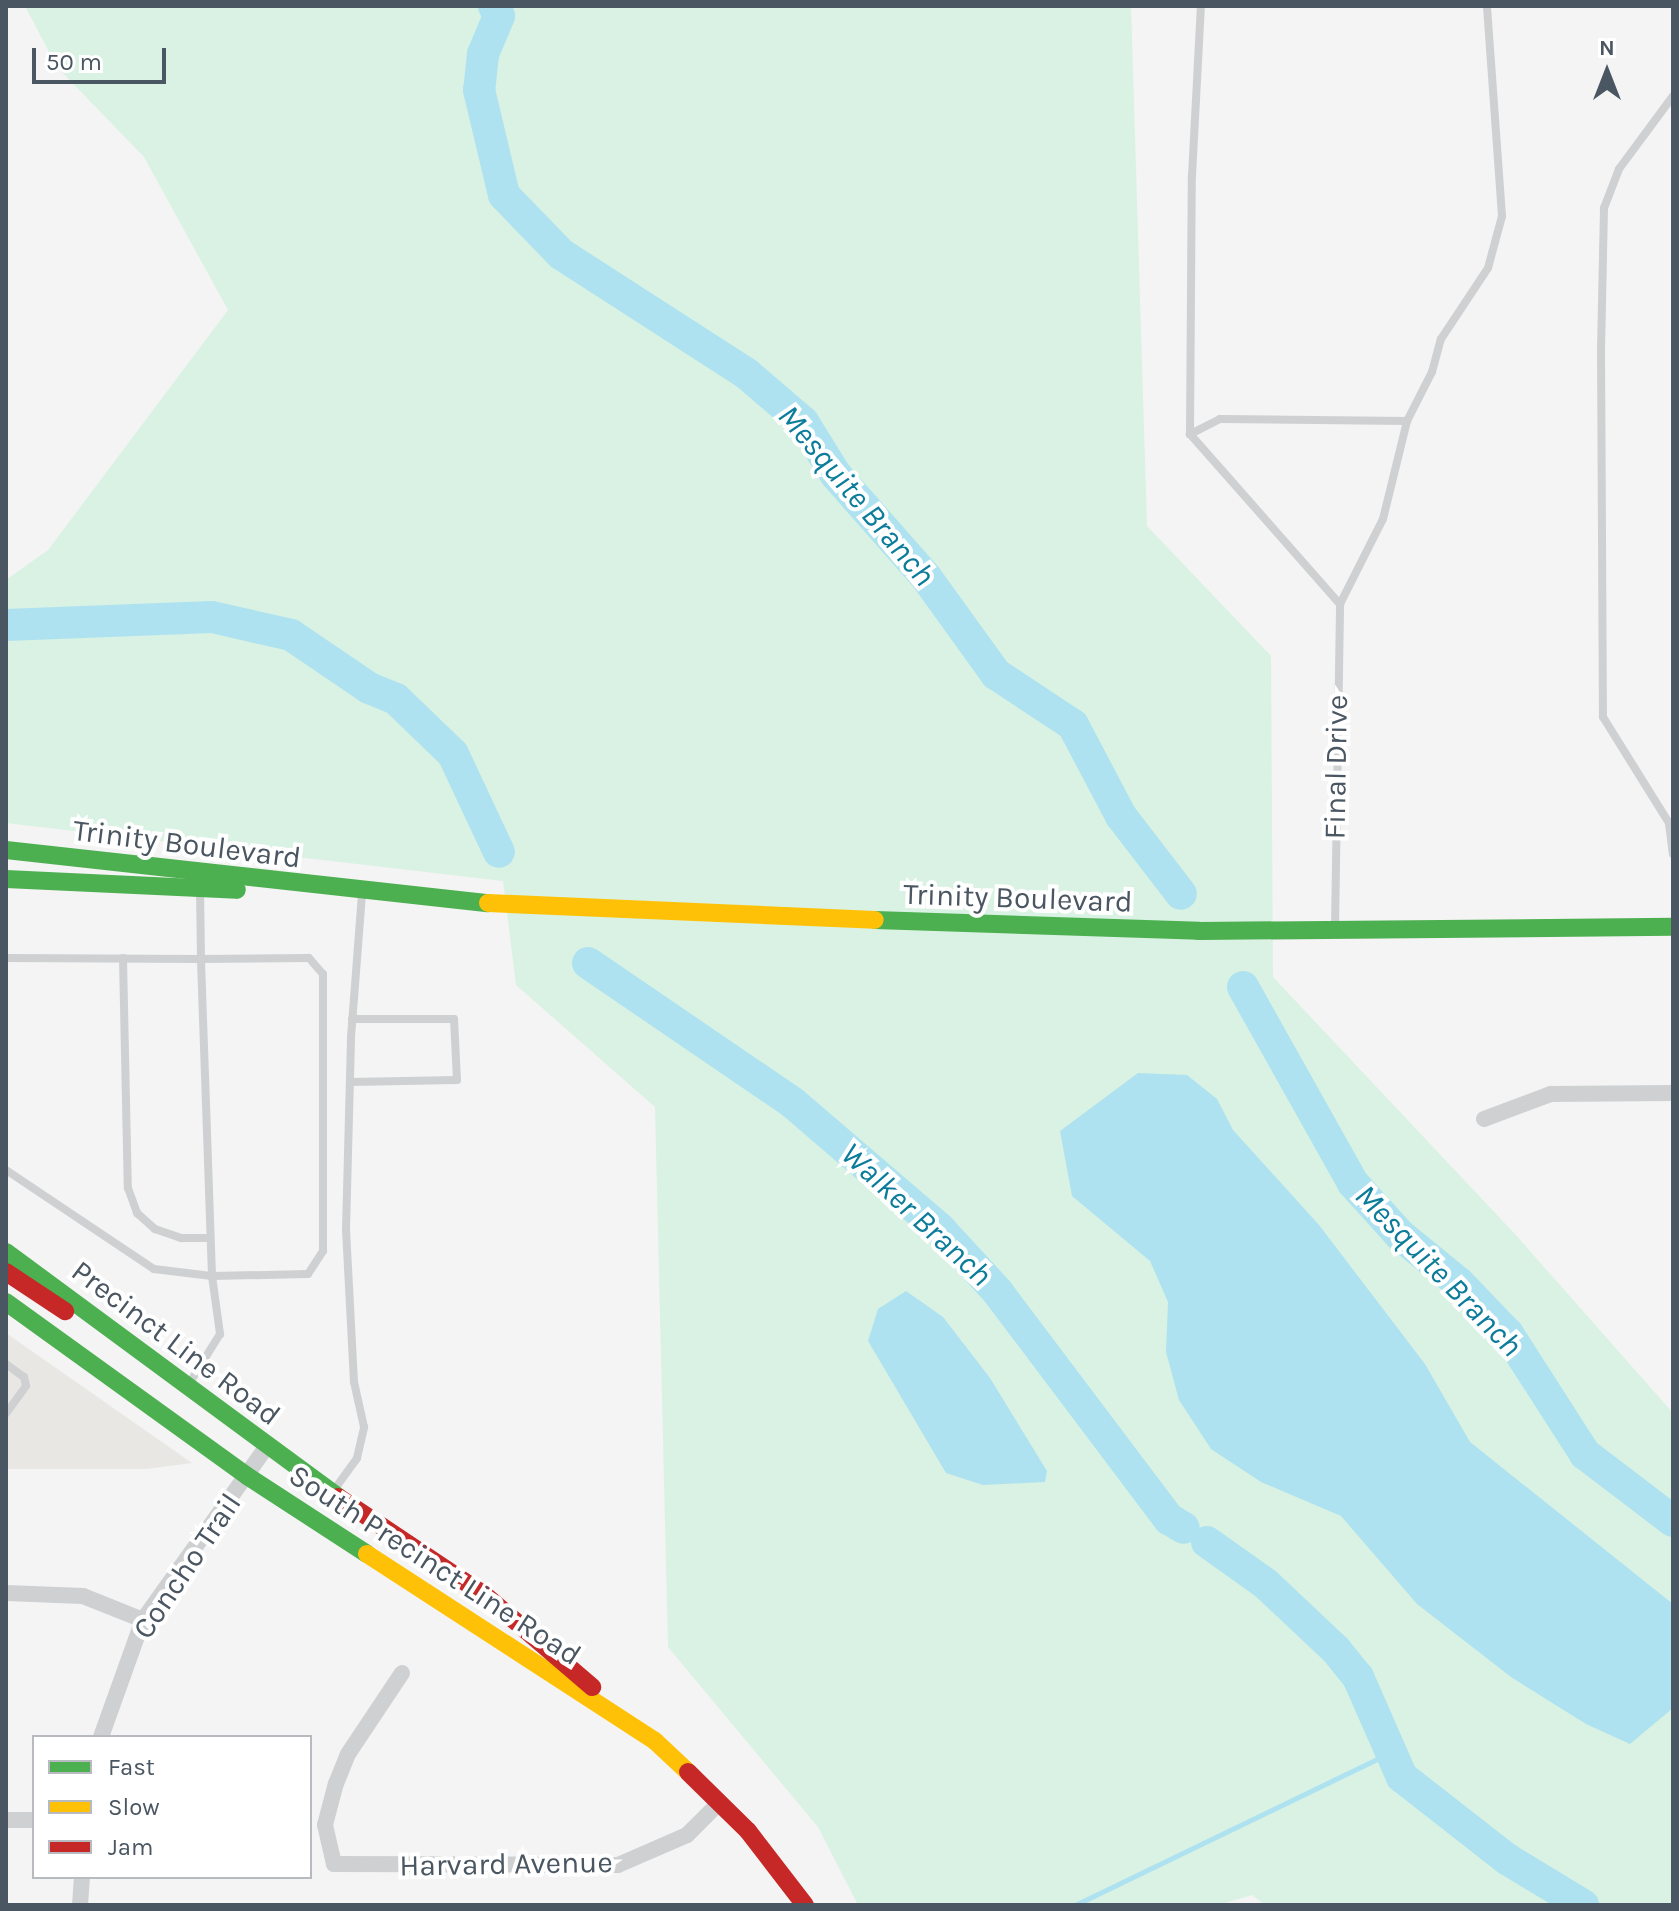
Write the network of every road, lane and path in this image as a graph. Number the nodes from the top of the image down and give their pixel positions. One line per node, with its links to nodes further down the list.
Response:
1 (1201, 6): 5 (lane)
2 (1487, 6): 4 (lane)
3 (1673, 96): 8 (lane)
4 (1407, 421): 5 (lane); 6 (lane)
5 (1190, 434): 6 (lane)
6 (1340, 604): 13 (lane, Final Drive)
7 (6, 850): 11 (main road, Trinity Boulevard)
8 (1673, 854)
9 (6, 879): 10 (main road, Trinity Boulevard)
10 (200, 890): 11 (main road, Trinity Boulevard); 16 (lane)
11 (362, 893): 13 (main road, Trinity Boulevard); 17 (lane)
12 (1673, 927): 13 (main road, Trinity Boulevard)
13 (1335, 931)
14 (6, 958): 15 (lane)
15 (123, 958): 16 (lane); 22 (lane)
16 (201, 959): 22 (lane); 25 (lane)
17 (352, 1019): 18 (lane); 18 (lane)
18 (350, 1082): 33 (lane)
19 (1673, 1093): 20 (street)
20 (1484, 1119)
21 (6, 1170): 25 (lane)
22 (210, 1238): 25 (lane)
23 (6, 1252): 27 (main road, Precinct Line Road)
24 (6, 1272): 27 (main road)
25 (212, 1276): 29 (lane)
26 (6, 1302): 32 (main road, South Precinct Line Road)
27 (93, 1316): 29 (main road, Precinct Line Road)
28 (6, 1364): 30 (lane)
29 (189, 1385): 31 (main road, Precinct Line Road)
30 (6, 1414)
31 (267, 1446): 32 (street, Concho Trail); 33 (main road, Precinct Line Road)
32 (247, 1476): 35 (street, Concho Trail); 38 (main road, South Precinct Line Road)
33 (332, 1492): 38 (main road, Precinct Line Road)
34 (6, 1593): 35 (street)
35 (143, 1620): 37 (street, Concho Trail)
36 (402, 1673): 39 (street, Harvard Avenue)
37 (102, 1735)
38 (655, 1741): 39 (main road, South Precinct Line Road)
39 (718, 1804): 44 (main road, South Precinct Line Road)
40 (6, 1820): 41 (street)
41 (32, 1820)
42 (82, 1879): 43 (street)
43 (80, 1905)
44 (805, 1905)

